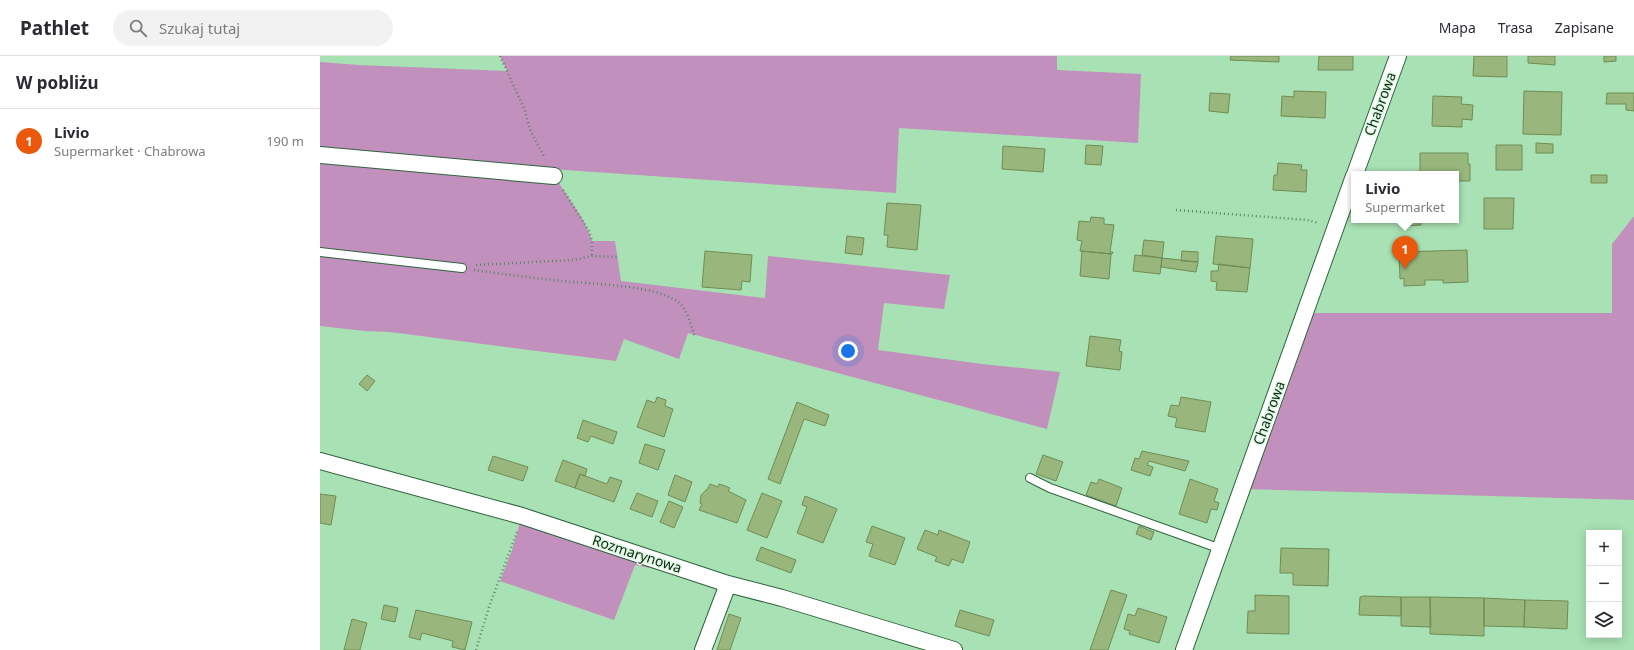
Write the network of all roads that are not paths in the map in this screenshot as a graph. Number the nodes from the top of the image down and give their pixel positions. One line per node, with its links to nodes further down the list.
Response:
1 (1398, 56): 3 (street, Chabrowa)
2 (320, 155): 4 (street)
3 (1355, 171)
4 (554, 176)
5 (1351, 184): 10 (street, Chabrowa)
6 (320, 252): 7 (lane)
7 (462, 268)
8 (320, 461): 11 (street, Rozmarynowa)
9 (1030, 478): 10 (lane)
10 (1221, 549): 14 (street, Chabrowa)
11 (728, 584): 12 (street); 13 (street, Rozmarynowa)
12 (703, 650)
13 (954, 650)
14 (1184, 650)

